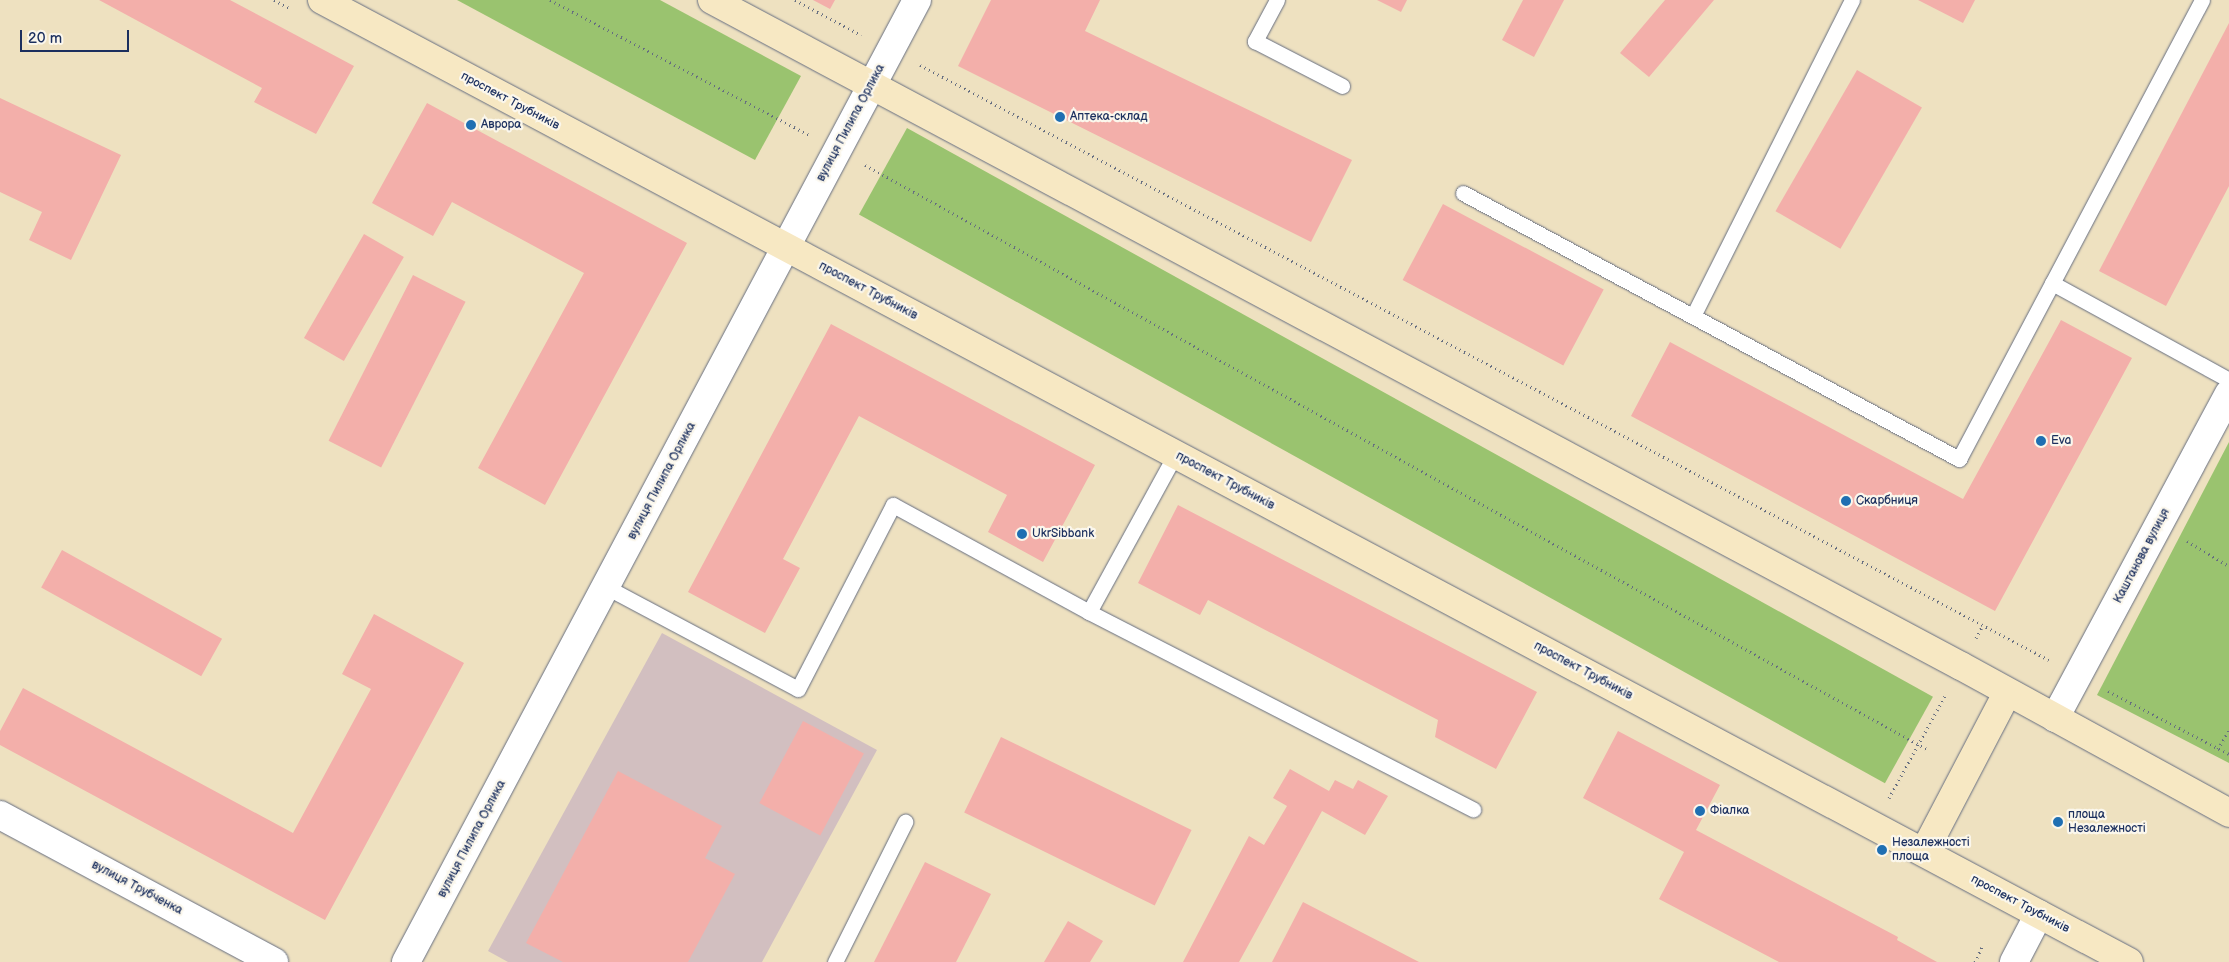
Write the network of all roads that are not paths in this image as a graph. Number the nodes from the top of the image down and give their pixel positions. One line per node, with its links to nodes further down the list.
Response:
1 (322, 0): 10 (main road, проспект Трубників)
2 (712, 0): 7 (main road)
3 (917, 0): 7 (street, вулиця Пилипа Орлика)
4 (1276, 0): 8 (lane)
5 (1852, 0): 12 (lane)
6 (2202, 0): 11 (lane)
7 (872, 85): 10 (street, вулиця Пилипа Орлика); 18 (main road)
8 (1342, 86)
9 (1464, 192): 12 (lane)
10 (786, 247): 15 (main road, проспект Трубників); 16 (street, вулиця Пилипа Орлика)
11 (2052, 284): 12 (lane); 13 (lane)
12 (1692, 316)
13 (2229, 380)
14 (2229, 394): 19 (street, Каштанова вулиця)
15 (1175, 454): 17 (lane); 24 (main road, проспект Трубників)
16 (606, 587): 17 (lane); 27 (street, вулиця Пилипа Орлика)
17 (1089, 612): 20 (lane)
18 (2007, 693): 19 (main road); 24 (main road)
19 (2055, 718): 21 (main road)
20 (1473, 809)
21 (2229, 813)
22 (0, 815): 26 (street, вулиця Трубченка)
23 (905, 822): 28 (lane)
24 (1924, 852): 25 (main road, проспект Трубників)
25 (2039, 914): 29 (street); 30 (main road, проспект Трубників)
26 (274, 962)
27 (406, 962)
28 (835, 962)
29 (2014, 962)
30 (2129, 962)

